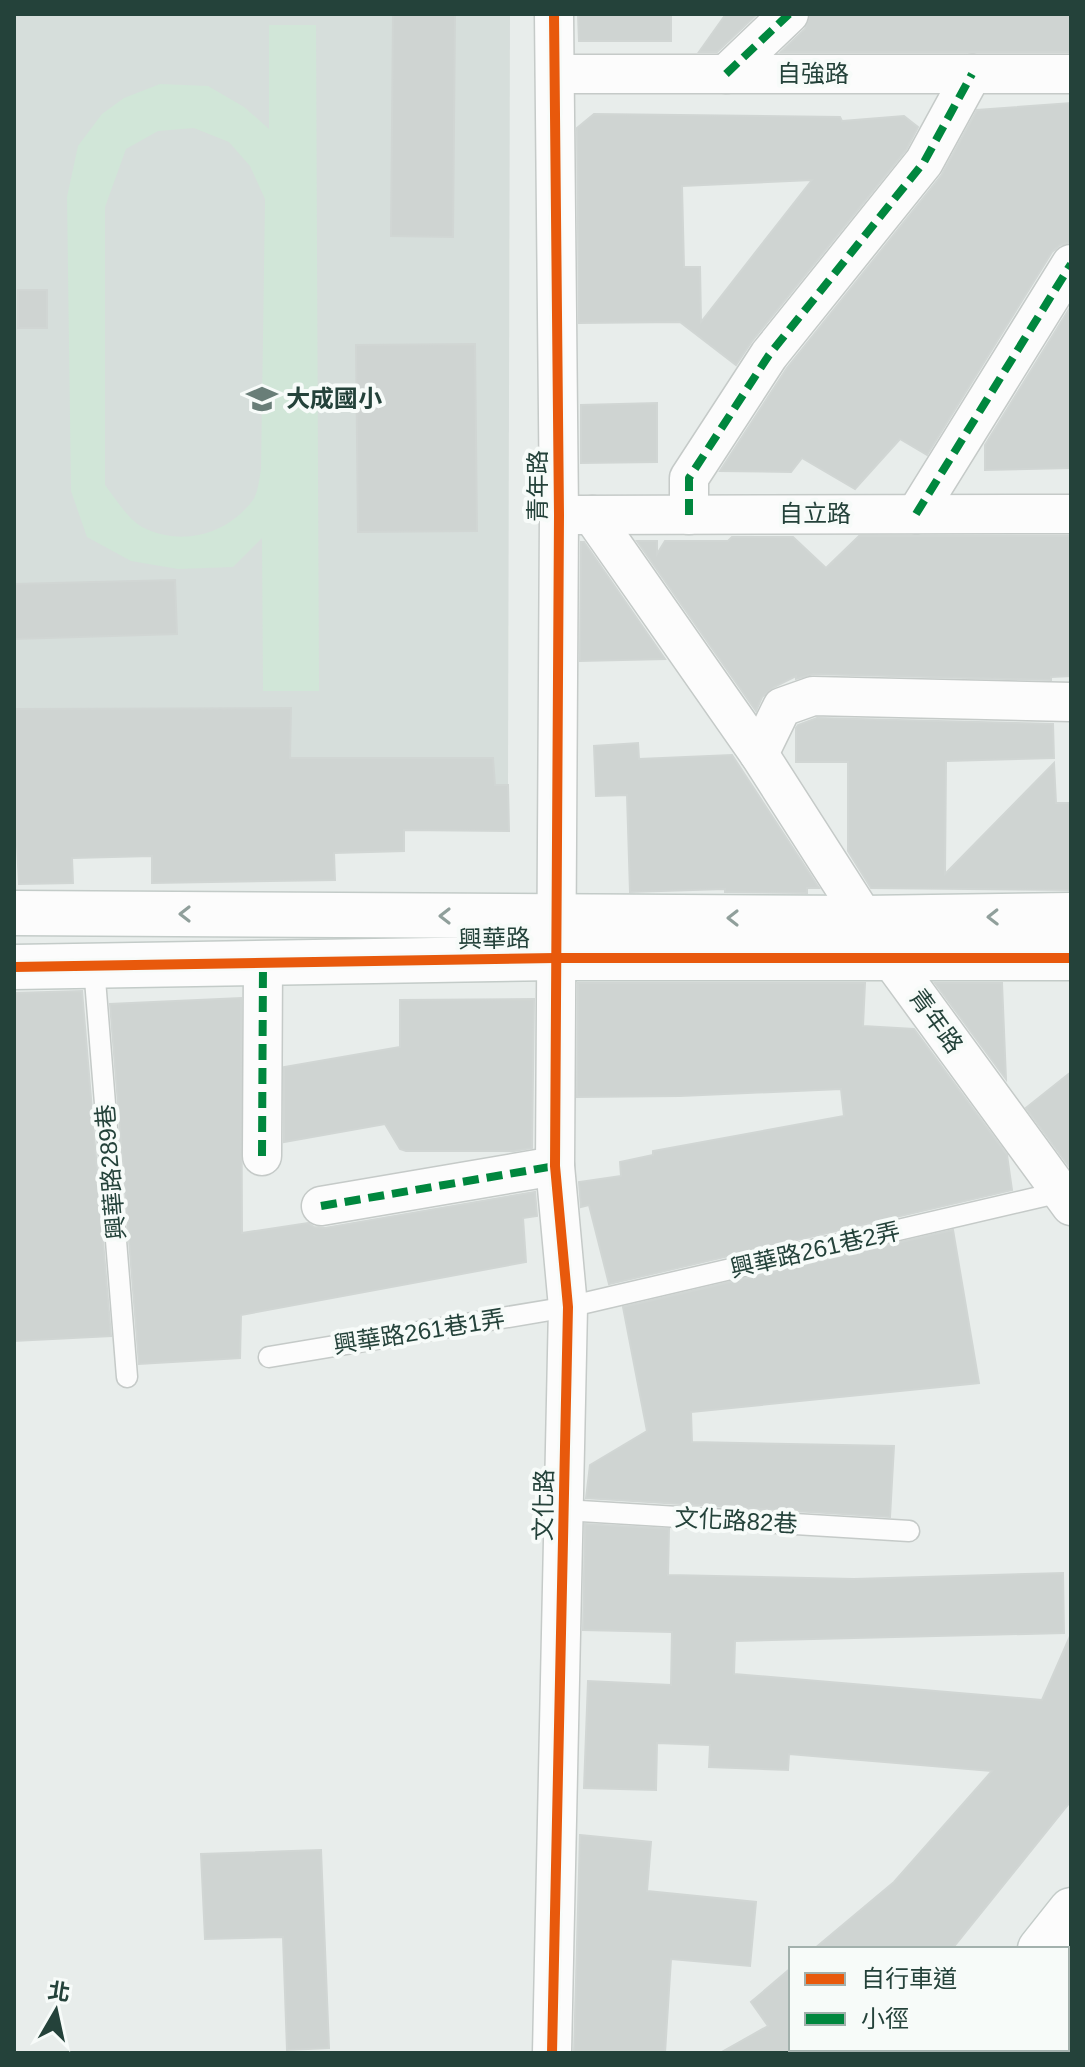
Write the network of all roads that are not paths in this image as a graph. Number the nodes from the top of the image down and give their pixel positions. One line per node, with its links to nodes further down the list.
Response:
1 (554, 14): 3 (street, 青年路)
2 (789, 14): 4 (street)
3 (555, 74): 4 (street, 自強路); 10 (street, 青年路)
4 (726, 74): 5 (street, 自強路)
5 (972, 74): 6 (street, 自強路); 11 (street)
6 (1071, 74)
7 (1071, 264): 8 (street)
8 (916, 514): 9 (street, 自立路); 11 (street, 自立路)
9 (1071, 514)
10 (575, 515): 11 (street, 自立路); 13 (street, 青年路); 17 (street, 青年路)
11 (689, 515)
12 (1071, 702): 13 (street)
13 (759, 754): 16 (street, 青年路)
14 (14, 913): 17 (street, 興華路, one-way to 14)
15 (1071, 915): 16 (street, 興華路, one-way to 16)
16 (863, 918): 17 (street, 興華路, one-way to 17); 18 (street, 青年路)
17 (555, 938): 18 (street, 興華路); 20 (street, 興華路); 24 (street, 文化路)
18 (889, 957): 19 (street, 興華路); 25 (street, 青年路)
19 (1071, 958)
20 (263, 963): 22 (street, 興華路); 23 (street)
21 (14, 967): 22 (street, 興華路)
22 (94, 967): 29 (lane, 興華路289巷)
23 (262, 1156)
24 (555, 1166): 26 (street); 27 (street, 文化路)
25 (1066, 1199): 27 (lane, 興華路261巷2弄)
26 (321, 1206)
27 (568, 1307): 28 (lane, 興華路261巷1弄); 30 (street, 文化路)
28 (269, 1357)
29 (127, 1377)
30 (564, 1510): 31 (lane, 文化路82巷); 34 (street, 文化路)
31 (909, 1531)
32 (1071, 1910): 33 (street)
33 (1042, 1947)
34 (552, 2053)

